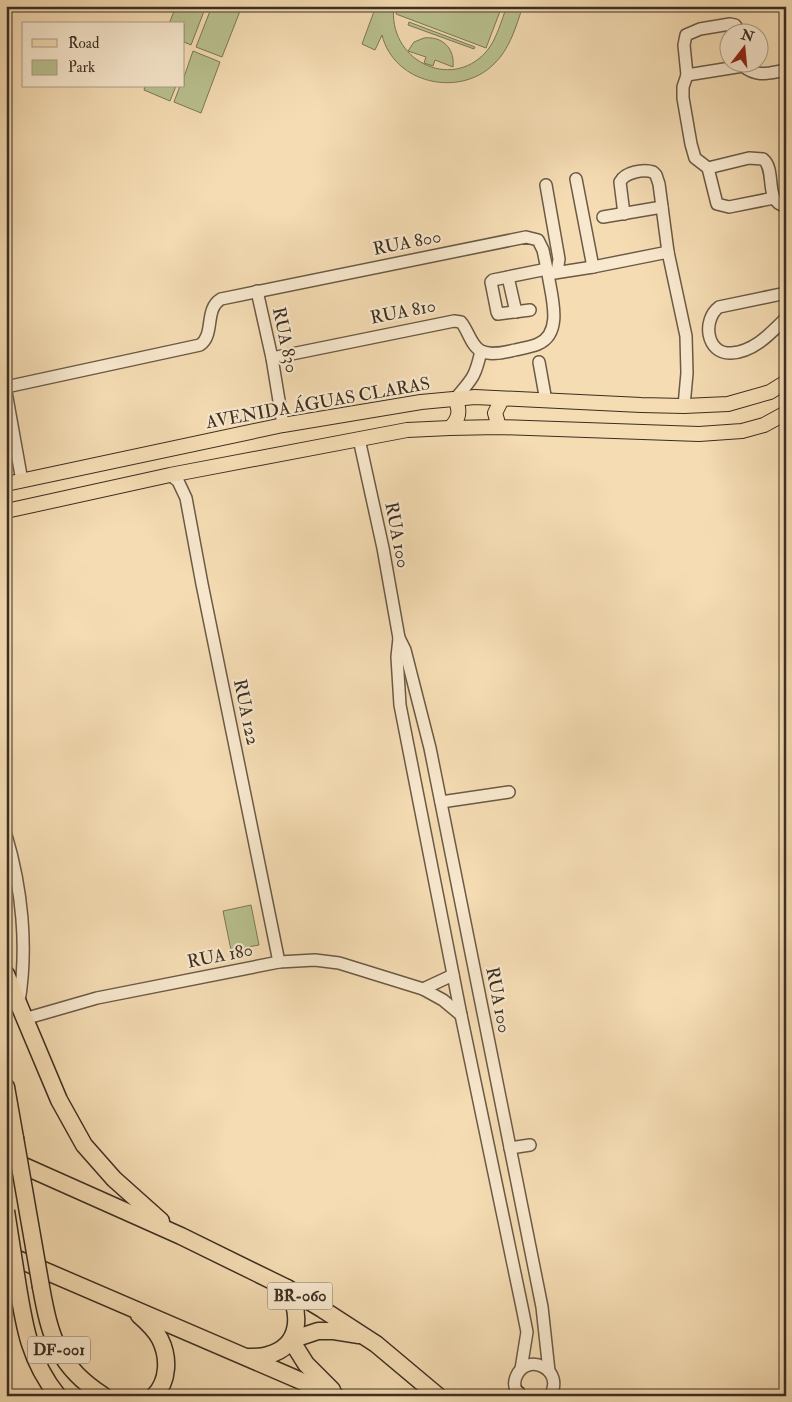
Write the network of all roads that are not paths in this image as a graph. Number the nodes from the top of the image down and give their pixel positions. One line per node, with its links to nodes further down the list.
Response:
1 (720, 26): 5 (street)
2 (720, 69): 5 (street)
3 (786, 70): 4 (street)
4 (751, 72)
5 (687, 75): 6 (street)
6 (708, 168): 9 (street); 9 (street)
7 (576, 179): 15 (street)
8 (546, 184): 16 (street)
9 (774, 198): 10 (street)
10 (786, 206)
11 (662, 207): 12 (street); 12 (street); 14 (street)
12 (624, 214): 13 (street)
13 (603, 217)
14 (668, 252): 15 (street); 24 (street)
15 (593, 267): 16 (street)
16 (551, 272): 17 (street); 18 (street, RUA 800); 25 (street)
17 (508, 277): 21 (street); 21 (street)
18 (257, 291): 26 (street, RUA 830); 29 (street, RUA 800)
19 (786, 293): 23 (street)
20 (530, 310): 21 (street)
21 (516, 312)
22 (786, 318): 23 (street)
23 (708, 330): 24 (street)
24 (686, 336): 35 (street)
25 (481, 351): 26 (street, RUA 810); 33 (street)
26 (272, 358): 37 (street, RUA 830)
27 (539, 362): 34 (street)
28 (786, 382): 31 (main road, AVENIDA ÁGUAS CLARAS)
29 (6, 386)
30 (6, 392): 42 (street)
31 (770, 392): 35 (main road, AVENIDA ÁGUAS CLARAS); 36 (main road)
32 (502, 399): 33 (main road, AVENIDA ÁGUAS CLARAS); 34 (main road, AVENIDA ÁGUAS CLARAS); 39 (main road)
33 (455, 400): 37 (main road, AVENIDA ÁGUAS CLARAS); 38 (main road)
34 (546, 401): 35 (main road, AVENIDA ÁGUAS CLARAS)
35 (684, 406)
36 (782, 415): 39 (main road)
37 (283, 425): 42 (main road, AVENIDA ÁGUAS CLARAS)
38 (450, 428): 39 (main road); 40 (main road)
39 (499, 428)
40 (359, 439): 41 (main road); 45 (street, RUA 100)
41 (170, 475): 44 (main road); 51 (street, RUA 122)
42 (22, 482): 43 (main road, AVENIDA ÁGUAS CLARAS)
43 (6, 484)
44 (6, 511)
45 (399, 638): 47 (street, RUA 100); 50 (street, RUA 100)
46 (509, 792): 47 (street)
47 (441, 802): 49 (street, RUA 100)
48 (6, 835): 55 (street)
49 (447, 835): 50 (street); 57 (street, RUA 100)
50 (425, 839): 53 (street, RUA 100)
51 (279, 962): 54 (street, RUA 180); 55 (street, RUA 180)
52 (6, 974): 55 (highway)
53 (453, 975): 54 (street); 56 (street, RUA 100)
54 (423, 989): 56 (street, RUA 180)
55 (22, 1012): 64 (highway)
56 (461, 1016): 58 (street, RUA 100)
57 (489, 1042): 58 (street); 61 (street, RUA 100)
58 (468, 1046): 71 (street, RUA 100)
59 (6, 1086): 76 (highway, DF-001, bridge)
60 (530, 1144): 61 (street)
61 (510, 1148): 72 (street, RUA 100)
62 (6, 1158): 64 (highway, BR-060)
63 (6, 1211): 75 (highway, DF-001, bridge)
64 (181, 1236): 66 (highway, BR-060)
65 (6, 1254): 67 (highway)
66 (287, 1288): 68 (highway, BR-060); 69 (highway)
67 (134, 1310): 70 (highway); 77 (highway)
68 (363, 1336): 69 (highway); 79 (highway, BR-060)
69 (291, 1340): 70 (highway); 78 (highway)
70 (246, 1357): 78 (highway)
71 (521, 1369): 72 (street); 74 (street, RUA 100)
72 (549, 1371): 73 (street, RUA 100)
73 (555, 1394)
74 (518, 1395)
75 (58, 1396)
76 (104, 1396)
77 (154, 1396)
78 (336, 1396)
79 (438, 1396)

